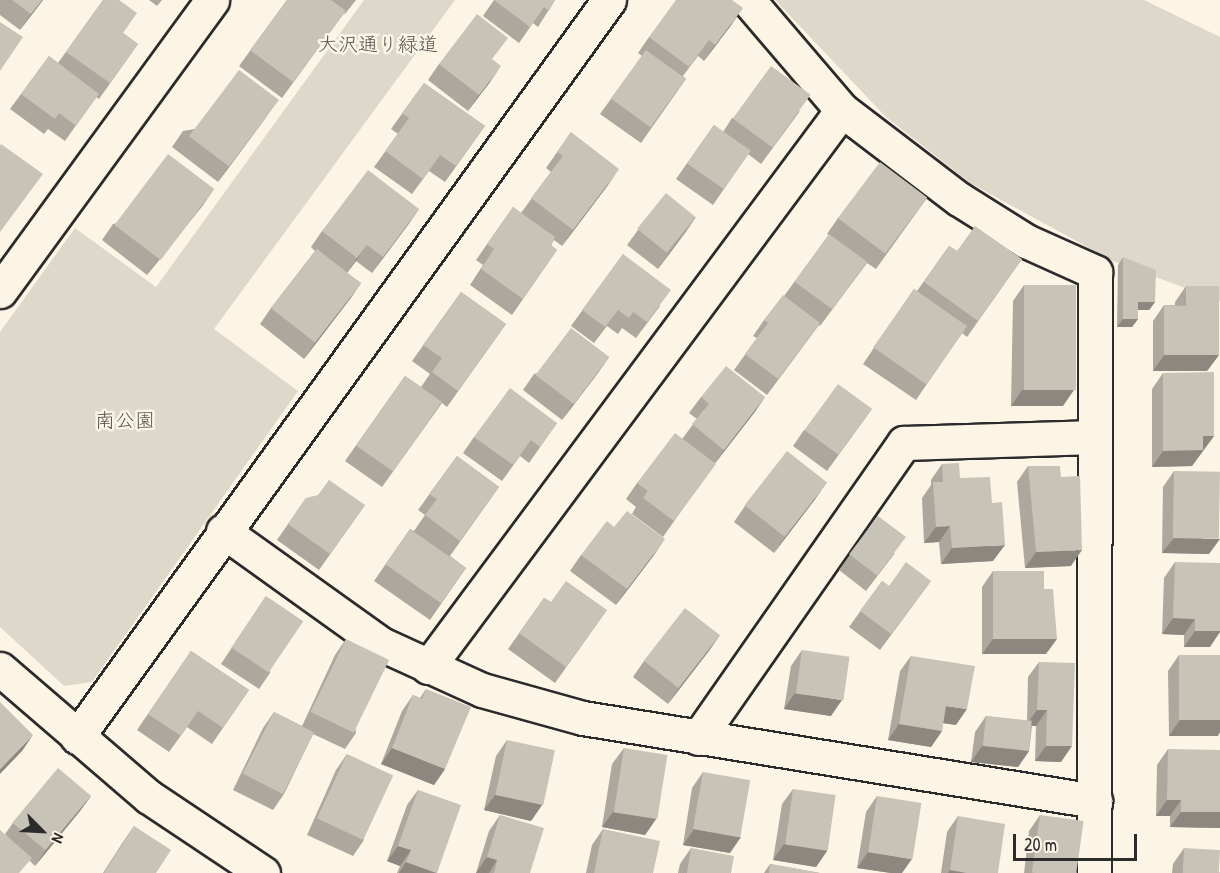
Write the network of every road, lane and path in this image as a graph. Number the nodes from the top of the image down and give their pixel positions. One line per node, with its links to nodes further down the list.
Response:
1 (212, 0): 5 (street)
2 (609, 0): 7 (street)
3 (748, 0): 4 (street)
4 (842, 110): 6 (street); 8 (street)
5 (0, 291)
6 (1095, 437): 11 (street); 12 (street)
7 (223, 531): 8 (street); 10 (street)
8 (428, 667): 11 (street)
9 (0, 669): 10 (street)
10 (76, 737): 13 (street)
11 (698, 738): 12 (street)
12 (1095, 801): 14 (street)
13 (263, 873)
14 (1094, 873)

